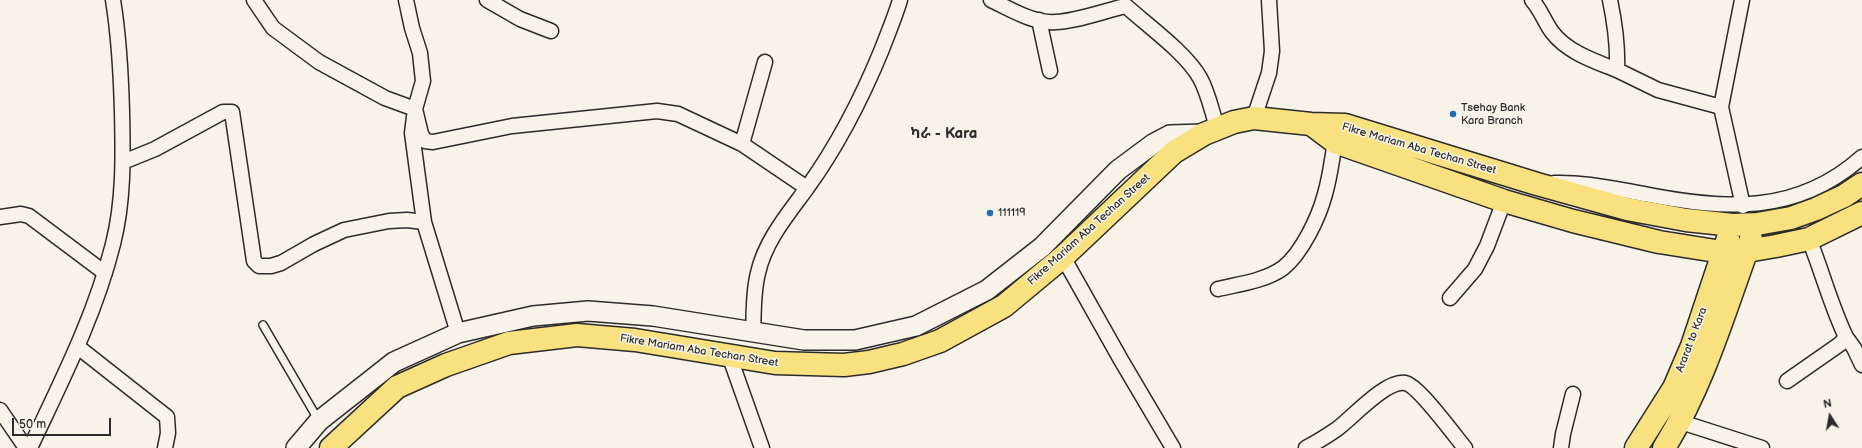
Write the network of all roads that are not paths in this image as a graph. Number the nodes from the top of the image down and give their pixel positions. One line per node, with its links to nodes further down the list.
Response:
1 (113, 0): 24 (street)
2 (254, 0): 18 (street)
3 (406, 0): 18 (street)
4 (487, 0): 13 (street)
5 (900, 0): 27 (street)
6 (991, 0): 12 (street)
7 (1269, 0): 19 (street)
8 (1532, 0): 15 (street)
9 (1610, 0): 15 (street)
10 (1742, 0): 17 (street)
11 (1124, 3): 12 (street); 20 (street)
12 (1039, 20): 16 (street)
13 (550, 31)
14 (765, 62): 22 (street)
15 (1618, 70): 17 (street)
16 (1050, 71)
17 (1721, 107): 29 (street)
18 (415, 108): 22 (street); 32 (street)
19 (1254, 118): 20 (main road, Fikre Mariam Aba Techan Street); 21 (main road, Fikre Mariam Aba Techan Street)
20 (1210, 130): 38 (main road, Fikre Mariam Aba Techan Street); 43 (street)
21 (1340, 134): 25 (main road, Fikre Mariam Aba Techan Street); 28 (main road, Fikre Mariam Aba Techan Street); 40 (street)
22 (742, 144): 27 (street)
23 (1862, 157): 29 (street)
24 (123, 162): 32 (street); 39 (street)
25 (1537, 184): 29 (street); 34 (main road, Fikre Mariam Aba Techan Street)
26 (1862, 184): 33 (main road, Fikre Mariam Aba Techan Street)
27 (807, 188): 43 (street)
28 (1504, 201): 37 (main road, Fikre Mariam Aba Techan Street); 41 (street)
29 (1744, 206)
30 (1862, 213): 35 (main road, Fikre Mariam Aba Techan Street)
31 (0, 217): 39 (street)
32 (424, 222): 44 (street)
33 (1757, 224): 34 (main road, Fikre Mariam Aba Techan Street); 36 (main road, Ararat to Kara)
34 (1733, 225): 37 (main road, Ararat to Kara)
35 (1809, 239): 36 (main road, Fikre Mariam Aba Techan Street); 45 (street)
36 (1747, 251): 37 (main road, Fikre Mariam Aba Techan Street); 53 (main road, Ararat to Kara)
37 (1722, 252): 64 (main road, Ararat to Kara)
38 (1063, 257): 47 (main road, Fikre Mariam Aba Techan Street); 60 (street)
39 (105, 273): 46 (street)
40 (1218, 289)
41 (1450, 298)
42 (263, 325): 52 (lane)
43 (753, 332): 44 (street)
44 (458, 333): 52 (street)
45 (1846, 337): 48 (street); 49 (street)
46 (78, 348): 55 (street); 56 (street)
47 (729, 355): 58 (main road, Fikre Mariam Aba Techan Street); 59 (street)
48 (1862, 365)
49 (1787, 381)
50 (1573, 394): 63 (street)
51 (0, 410): 54 (street)
52 (319, 421): 57 (street)
53 (1680, 422): 65 (main road, Ararat to Kara); 66 (street)
54 (26, 448)
55 (30, 448)
56 (165, 448)
57 (296, 448)
58 (331, 448)
59 (762, 448)
60 (1173, 448)
61 (1306, 448): 62 (street)
62 (1465, 448)
63 (1561, 448)
64 (1636, 448)
65 (1664, 448)
66 (1762, 448)

